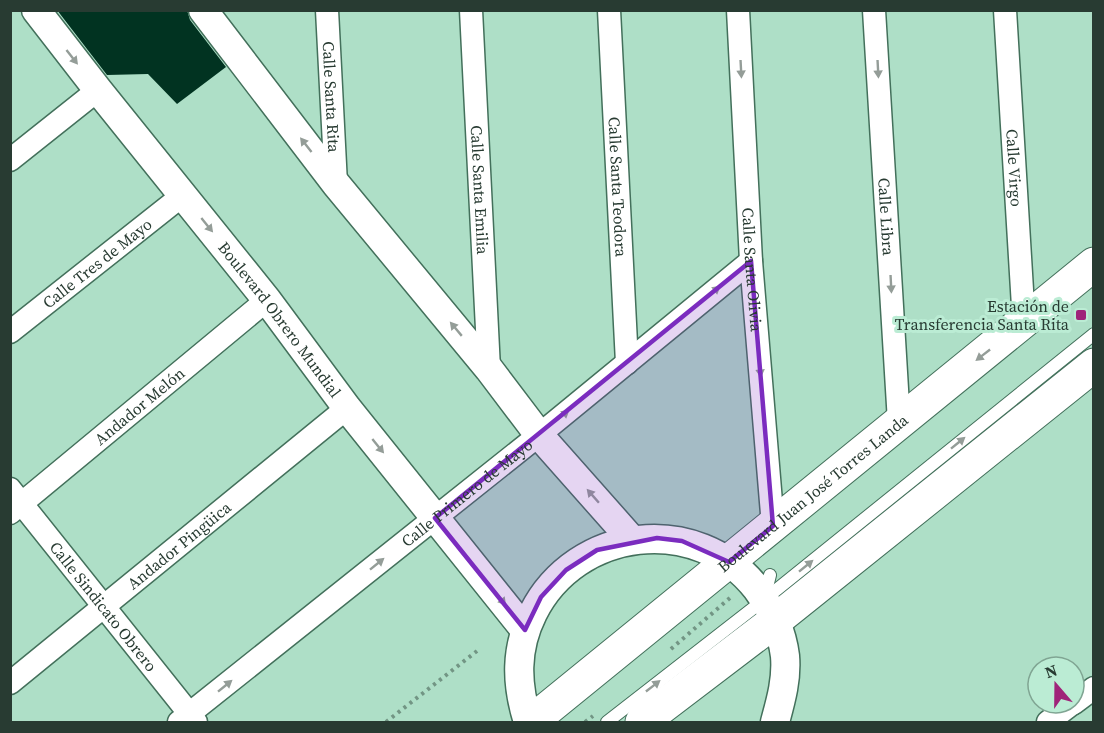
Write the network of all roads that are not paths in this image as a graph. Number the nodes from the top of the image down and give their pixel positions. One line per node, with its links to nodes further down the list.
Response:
1 (36, 10): 9 (street, Boulevard Obrero Mundial, one-way to 9)
2 (203, 10): 11 (street, one-way to 2)
3 (327, 10): 11 (street, Calle Santa Rita)
4 (471, 10): 21 (street, Calle Santa Emilia)
5 (609, 10): 19 (street, Calle Santa Teodora)
6 (738, 10): 13 (street, Calle Santa Olivia, one-way to 13)
7 (874, 10): 23 (street, Calle Libra, one-way to 23)
8 (1005, 10): 16 (street, Calle Virgo)
9 (98, 90): 10 (street); 12 (street, Boulevard Obrero Mundial)
10 (10, 160)
11 (336, 184): 21 (street, one-way to 11)
12 (183, 195): 15 (street, Boulevard Obrero Mundial, one-way to 15); 17 (street, Calle Tres de Mayo)
13 (751, 261): 19 (street, Calle Primero de Mayo, one-way to 13); 27 (street, Calle Santa Olivia, one-way to 27)
14 (1094, 264): 16 (main road, Boulevard Juan José Torres Landa)
15 (267, 300): 22 (street, Boulevard Obrero Mundial); 25 (street, Andador Melón)
16 (1024, 323): 23 (main road, Boulevard Juan José Torres Landa, one-way to 23)
17 (10, 332)
18 (1094, 334): 30 (lane, one-way to 18)
19 (627, 363): 24 (street, Calle Primero de Mayo, one-way to 19)
20 (1094, 365): 30 (main road)
21 (489, 369): 24 (street)
22 (347, 408): 26 (street, Boulevard Obrero Mundial, one-way to 26); 31 (street, Andador Pingüica)
23 (899, 422): 27 (main road, Boulevard Juan José Torres Landa)
24 (539, 435): 26 (street, Calle Primero de Mayo); 28 (street, one-way to 24)
25 (14, 502): 31 (street, Calle Sindicato Obrero)
26 (435, 518): 32 (street, Boulevard Obrero Mundial, one-way to 32); 34 (street, Calle Primero de Mayo, one-way to 26)
27 (773, 526): 29 (main road, Boulevard Juan José Torres Landa)
28 (632, 540): 29 (street); 32 (street)
29 (729, 562): 30 (street); 35 (main road, Boulevard Juan José Torres Landa)
30 (770, 598): 36 (lane, one-way to 30); 37 (main road); 38 (street)
31 (103, 607): 33 (street, Andador Pingüica); 34 (street, Calle Sindicato Obrero)
32 (525, 630): 35 (street)
33 (10, 683)
34 (188, 720)
35 (530, 723)
36 (607, 723)
37 (642, 723)
38 (775, 723)

